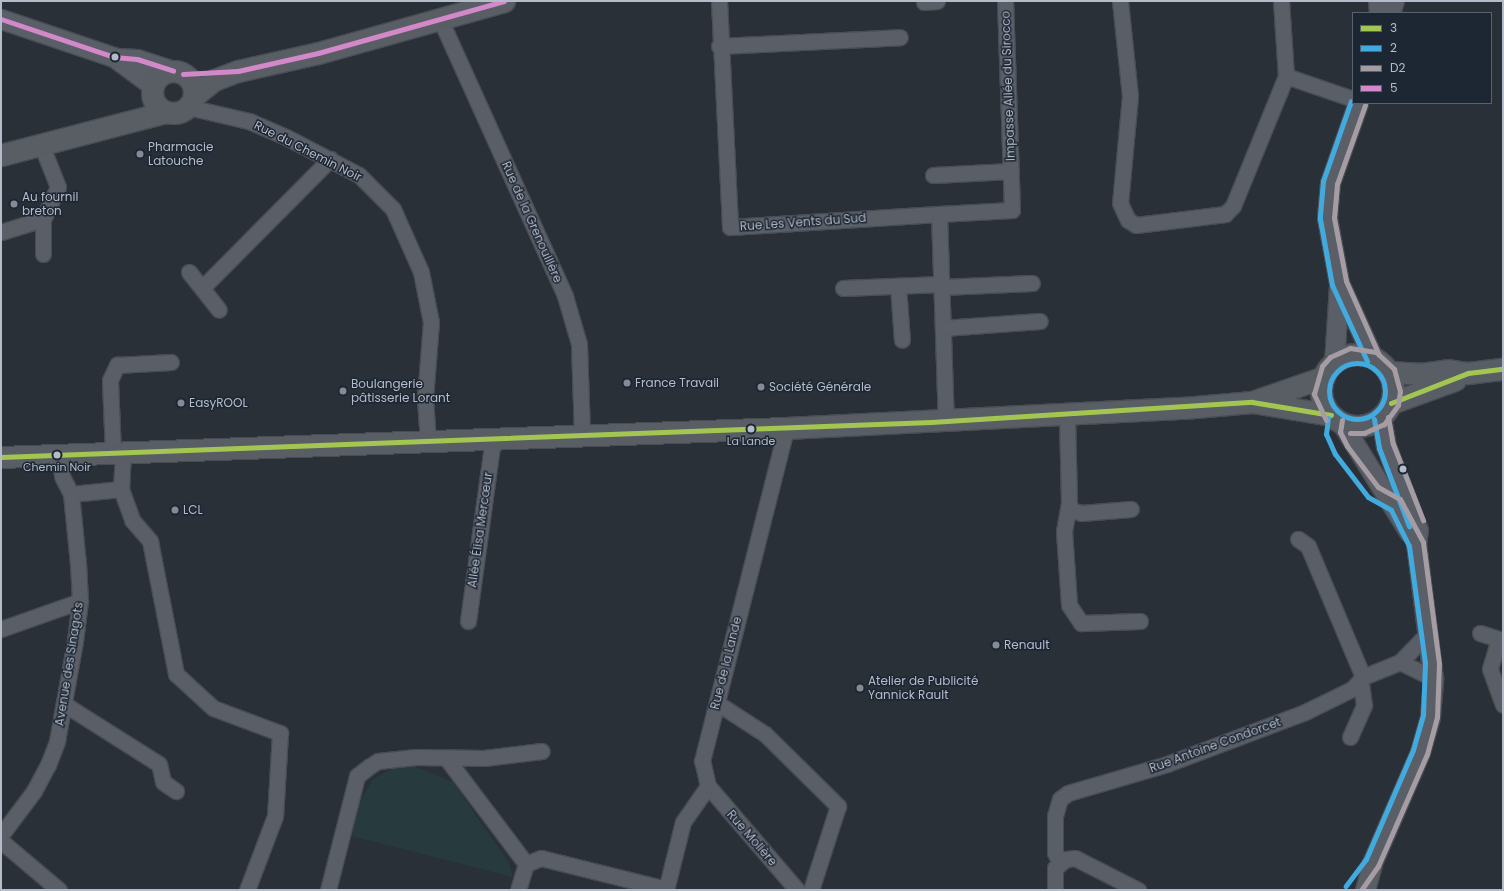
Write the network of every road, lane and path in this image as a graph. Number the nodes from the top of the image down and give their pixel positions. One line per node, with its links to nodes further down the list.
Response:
1 (504, 1): 11 (main road)
2 (719, 1): 13 (street, Rue Les Vents du Sud)
3 (1005, 1): 25 (street, Impasse Allée du Sirocco)
4 (1120, 1): 17 (street)
5 (1281, 1): 17 (street)
6 (1378, 1): 8 (street)
7 (1394, 1): 9 (street)
8 (1379, 12)
9 (1390, 12)
10 (1, 19): 14 (street)
11 (441, 21): 15 (main road); 54 (street, Rue de la Grenouillère)
12 (900, 37): 13 (street)
13 (719, 46): 27 (street, Rue Les Vents du Sud)
14 (114, 57): 16 (street); 18 (street)
15 (238, 71): 16 (main road); 20 (main road)
16 (178, 72): 18 (main road); 20 (main road)
17 (1286, 76): 19 (street)
18 (157, 99): 20 (main road); 22 (main road)
19 (1352, 99)
20 (191, 101): 24 (street, Rue du Chemin Noir)
21 (1358, 104): 33 (street)
22 (41, 144): 23 (main road); 28 (street)
23 (1, 155)
24 (330, 160): 36 (street); 56 (street, Rue du Chemin Noir)
25 (1011, 171): 26 (street, Impasse Allée du Sirocco); 27 (street, Impasse Allée du Sirocco)
26 (933, 175)
27 (939, 214): 34 (street)
28 (43, 219): 29 (street); 30 (street)
29 (1, 232)
30 (43, 254)
31 (189, 272): 36 (street)
32 (1032, 282): 34 (street)
33 (1340, 283): 42 (street); 45 (street)
34 (941, 285): 35 (street); 40 (street)
35 (898, 286): 37 (street); 41 (street)
36 (202, 288): 38 (street)
37 (843, 288)
38 (219, 310)
39 (1040, 321): 40 (street)
40 (943, 328): 52 (street)
41 (902, 340)
42 (1373, 358): 45 (main road); 46 (main road)
43 (171, 362): 57 (street)
44 (1503, 369): 47 (main road)
45 (1329, 370): 48 (main road); 51 (main road)
46 (1388, 372): 47 (main road); 49 (main road)
47 (1468, 373): 49 (main road)
48 (1252, 402): 50 (main road); 51 (main road)
49 (1386, 410): 51 (main road); 65 (street)
50 (1067, 415): 52 (main road); 62 (street)
51 (1336, 419): 65 (street)
52 (946, 422): 53 (main road)
53 (786, 428): 54 (main road); 76 (street, Rue de la Lande)
54 (582, 434): 55 (main road)
55 (493, 439): 56 (main road); 67 (street, Allée Élisa Mercœur)
56 (428, 441): 57 (main road)
57 (118, 452): 58 (main road); 60 (street)
58 (60, 455): 59 (main road); 61 (street, Avenue des Sinagots)
59 (1, 458)
60 (121, 488): 61 (street); 90 (street)
61 (71, 494): 66 (street, Avenue des Sinagots)
62 (1068, 509): 63 (street); 68 (street)
63 (1131, 510)
64 (1298, 539): 75 (street)
65 (1416, 544): 70 (street)
66 (80, 601): 69 (street); 77 (street, Avenue des Sinagots)
67 (468, 621)
68 (1140, 621)
69 (1, 629)
70 (1429, 632): 73 (street, Rue Antoine Condorcet); 74 (street)
71 (1480, 633): 72 (street)
72 (1501, 640): 78 (street)
73 (1400, 662): 74 (street); 75 (street, Rue Antoine Condorcet)
74 (1433, 678): 87 (street)
75 (1362, 680): 79 (street); 86 (street, Rue Antoine Condorcet)
76 (716, 703): 82 (street, Rue de la Lande); 95 (street)
77 (64, 704): 83 (street); 84 (street, Avenue des Sinagots)
78 (1503, 705)
79 (1350, 737)
80 (542, 751): 81 (street)
81 (447, 759): 88 (street); 91 (street)
82 (708, 786): 93 (street); 94 (street, Rue Molière)
83 (176, 791)
84 (1, 835)
85 (1, 841): 89 (street)
86 (1060, 862): 96 (street); 97 (street)
87 (1372, 863): 98 (street); 99 (street)
88 (526, 864): 92 (street); 93 (street)
89 (60, 890)
90 (247, 890)
91 (328, 890)
92 (518, 890)
93 (666, 890)
94 (797, 890)
95 (811, 890)
96 (1055, 890)
97 (1138, 890)
98 (1352, 890)
99 (1366, 890)

